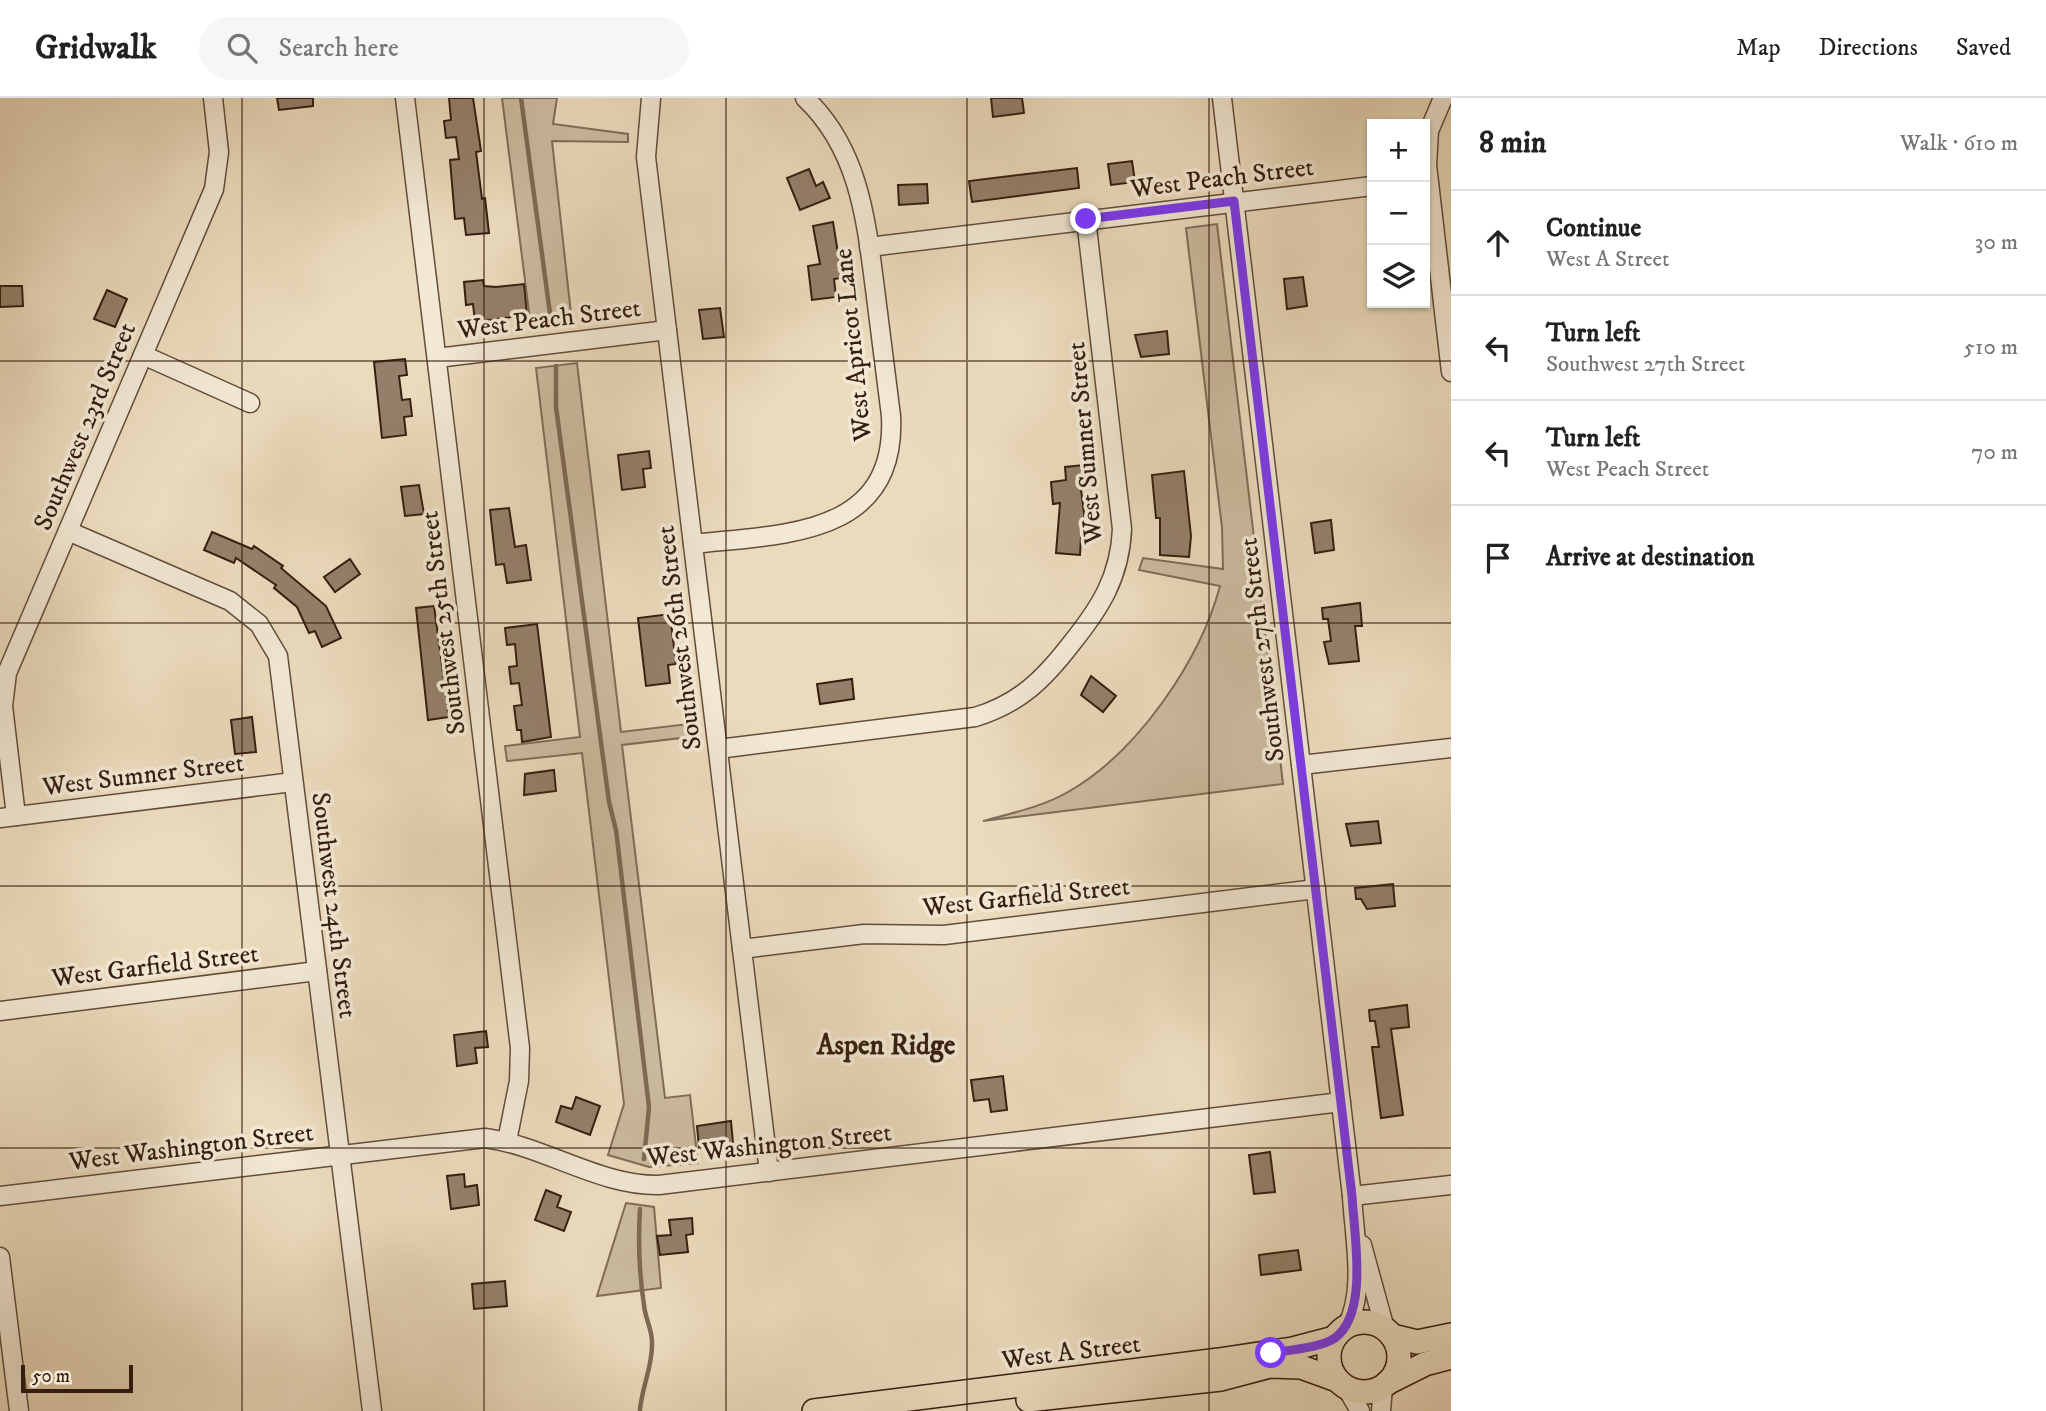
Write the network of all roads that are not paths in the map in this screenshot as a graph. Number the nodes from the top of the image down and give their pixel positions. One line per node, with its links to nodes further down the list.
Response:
1 (213, 98): 15 (street, Southwest 23rd Street)
2 (405, 98): 16 (street, Southwest 25th Street)
3 (651, 98): 14 (street, Southwest 26th Street)
4 (805, 98): 12 (street, West Apricot Lane)
5 (1222, 98): 10 (street, Southwest 27th Street)
6 (1443, 98): 7 (street)
7 (1430, 131)
8 (1427, 182): 13 (street)
9 (1367, 187): 10 (street, West Peach Street)
10 (1234, 201): 11 (street, West Peach Street); 23 (street, Southwest 27th Street)
11 (1086, 219): 12 (street, West Peach Street); 22 (street, West Sumner Street)
12 (869, 247): 20 (street, West Apricot Lane)
13 (1444, 254): 17 (street)
14 (667, 330): 16 (street, West Peach Street); 20 (street, Southwest 26th Street)
15 (143, 355): 18 (street); 19 (street, Southwest 23rd Street)
16 (437, 358): 31 (street, Southwest 25th Street)
17 (1451, 372)
18 (250, 403)
19 (68, 530): 24 (street, Southwest 24th Street); 25 (street, Southwest 23rd Street)
20 (693, 544): 22 (street, Southwest 26th Street)
21 (1451, 748): 23 (street)
22 (718, 749): 27 (street, Southwest 26th Street)
23 (1301, 765): 26 (street, Southwest 27th Street)
24 (293, 782): 25 (street, West Sumner Street); 28 (street, Southwest 24th Street)
25 (8, 818)
26 (1316, 889): 27 (street, West Garfield Street); 30 (street, Southwest 27th Street)
27 (742, 949): 33 (street, Southwest 26th Street)
28 (317, 971): 29 (street, West Garfield Street); 32 (street, Southwest 24th Street)
29 (0, 1011)
30 (1341, 1102): 33 (street, West Washington Street); 36 (street, Southwest 27th Street)
31 (507, 1141): 32 (street, West Washington Street); 33 (street, West Washington Street)
32 (340, 1154): 35 (street, West Washington Street); 45 (street, Southwest 24th Street)
33 (769, 1172)
34 (1451, 1185): 36 (street)
35 (0, 1196)
36 (1352, 1196): 38 (street, Southwest 27th Street); 39 (street, Southwest 27th Street)
37 (0, 1257): 44 (street)
38 (1340, 1332): 39 (main road); 42 (main road); 46 (main road, West A Street)
39 (1389, 1333): 40 (main road); 43 (main road)
40 (1451, 1335)
41 (1451, 1357): 43 (main road)
42 (1341, 1384): 43 (main road); 47 (main road, West A Street); 48 (street)
43 (1385, 1385): 49 (street)
44 (19, 1411)
45 (372, 1411)
46 (814, 1411)
47 (937, 1411)
48 (1360, 1411)
49 (1381, 1411)

